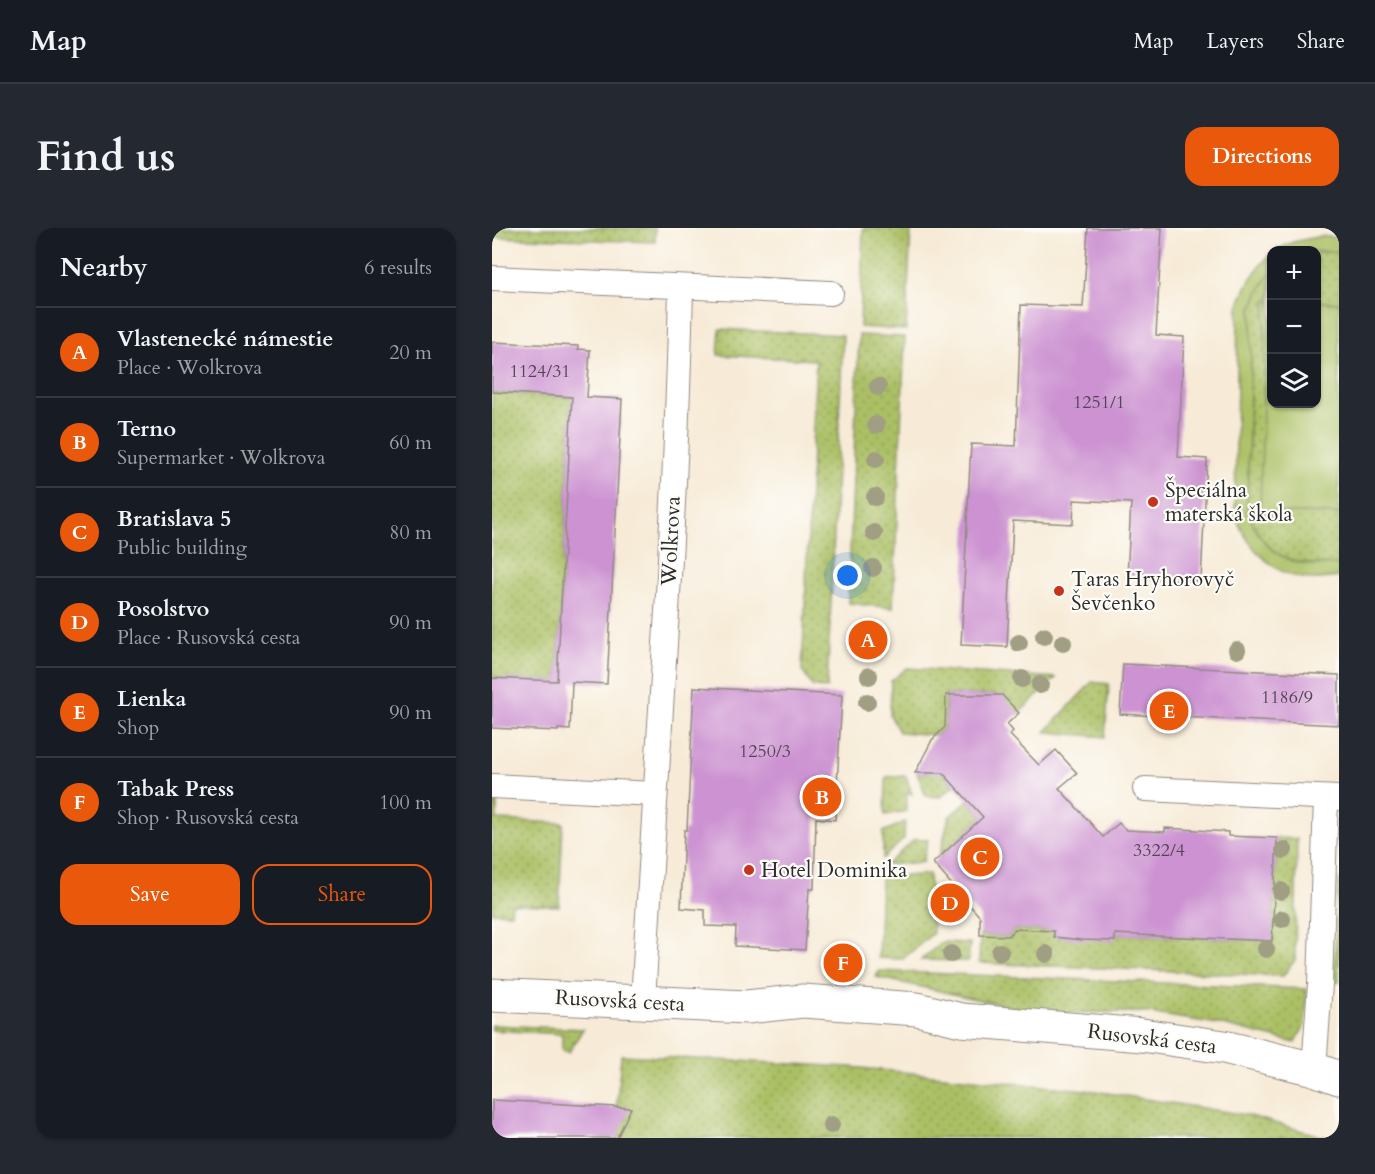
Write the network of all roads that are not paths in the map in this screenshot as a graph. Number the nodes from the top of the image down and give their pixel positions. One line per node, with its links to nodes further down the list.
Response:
1 (492, 278): 2 (street)
2 (681, 287): 3 (street); 6 (street, Wolkrova)
3 (831, 293)
4 (492, 786): 6 (street)
5 (1145, 789): 7 (street)
6 (655, 794): 9 (street, Wolkrova)
7 (1333, 798): 10 (street)
8 (492, 995): 9 (street, Rusovská cesta)
9 (643, 1002): 10 (street, Rusovská cesta)
10 (1327, 1074)

